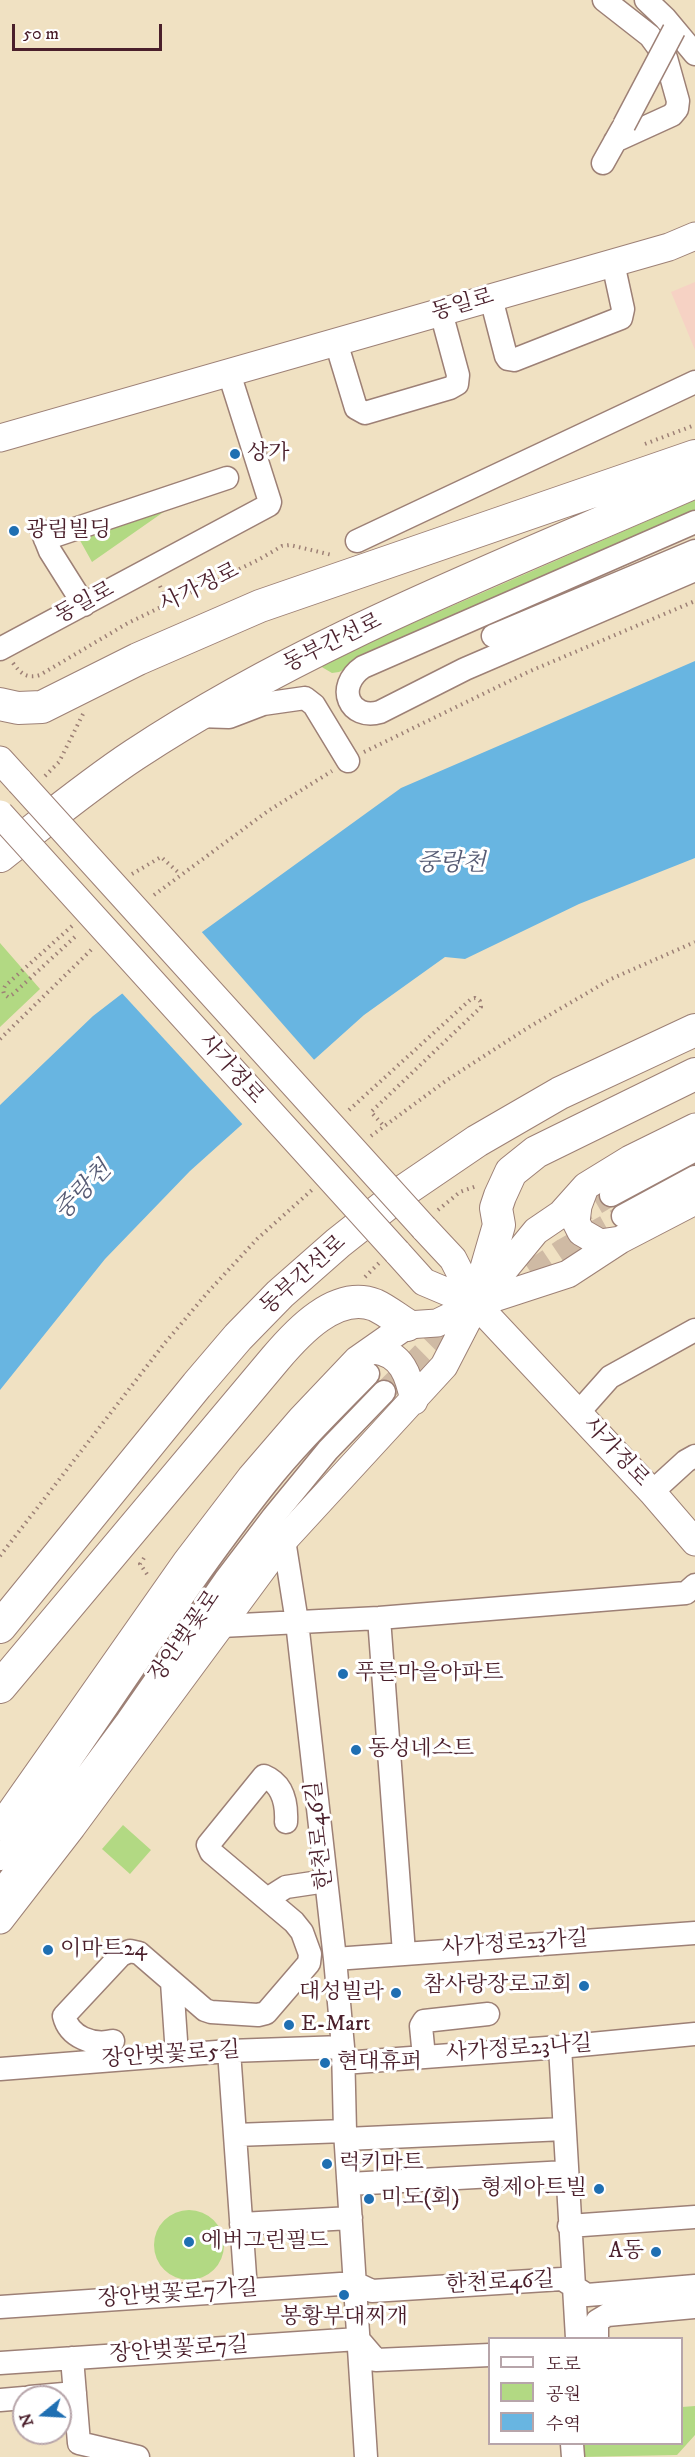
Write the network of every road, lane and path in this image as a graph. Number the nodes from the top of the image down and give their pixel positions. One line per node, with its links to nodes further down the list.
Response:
1 (604, 0): 5 (street)
2 (646, 0): 3 (street)
3 (674, 30): 4 (street); 5 (street, bridge)
4 (695, 54)
5 (619, 133): 6 (street)
6 (603, 163)
7 (695, 236): 8 (main road, 동일로)
8 (613, 263): 9 (main road, 동일로); 9 (street)
9 (491, 298): 10 (main road, 동일로)
10 (441, 312): 11 (main road, 동일로); 11 (street)
11 (336, 342): 12 (main road, 동일로)
12 (229, 373): 14 (main road, 동일로); 26 (street, 동일로)
13 (695, 382): 20 (street)
14 (0, 438)
15 (695, 456): 28 (highway)
16 (227, 478): 26 (street)
17 (695, 482): 30 (highway, 동부간선로)
18 (695, 522): 24 (street)
19 (695, 535): 24 (street)
20 (357, 541)
21 (695, 551): 24 (street)
22 (339, 556): 27 (path, 사가정로)
23 (695, 570): 24 (street)
24 (537, 596)
25 (695, 601): 32 (path)
26 (84, 605): 27 (street, 동일로)
27 (1, 649)
28 (0, 704)
29 (87, 705): 33 (path)
30 (198, 716): 32 (street); 35 (highway, 동부간선로)
31 (0, 760): 33 (main road)
32 (348, 761): 36 (path)
33 (31, 780): 56 (main road, 사가정로, bridge)
34 (0, 814): 56 (main road, 사가정로, bridge)
35 (0, 856)
36 (180, 874): 37 (path); 38 (path)
37 (123, 879)
38 (153, 895)
39 (73, 925): 40 (path)
40 (77, 935)
41 (695, 942): 47 (path)
42 (96, 945): 44 (path)
43 (695, 1030): 72 (highway, 동부간선로)
44 (0, 1039)
45 (695, 1074): 56 (highway)
46 (349, 1110): 47 (path)
47 (383, 1125): 49 (path)
48 (695, 1127): 53 (main road)
49 (366, 1140)
50 (695, 1150): 53 (street)
51 (695, 1177): 55 (street)
52 (320, 1183): 67 (path)
53 (598, 1191): 55 (main road); 56 (main road)
54 (695, 1201): 55 (main road)
55 (621, 1228): 56 (main road)
56 (476, 1304): 57 (main road); 61 (main road); 62 (main road, 사가정로)
57 (407, 1325): 59 (main road); 73 (highway)
58 (695, 1330): 62 (street, 사가정로)
59 (371, 1362): 61 (main road); 75 (main road); 76 (street, 장안벚꽃로)
60 (384, 1392): 78 (street, 장안벚꽃로)
61 (414, 1401): 65 (main road)
62 (578, 1413): 64 (main road, 사가정로)
63 (695, 1456): 64 (street, 사가정로)
64 (652, 1492): 66 (main road, 사가정로)
65 (284, 1540): 70 (street, 한천로46길); 71 (main road)
66 (695, 1542)
67 (0, 1556)
68 (695, 1585): 69 (street)
69 (379, 1618): 70 (street); 82 (street)
70 (297, 1622): 71 (street); 77 (street, 한천로46길)
71 (221, 1626): 80 (main road)
72 (0, 1627)
73 (0, 1687)
74 (286, 1822): 79 (street)
75 (0, 1827)
76 (0, 1859)
77 (326, 1881): 79 (street); 83 (street, 한천로46길)
78 (0, 1892)
79 (267, 1899): 84 (street)
80 (0, 1920)
81 (695, 1933): 82 (street, 사가정로23가길)
82 (404, 1953): 83 (street, 사가정로23가길)
83 (335, 1959): 91 (street, 한천로46길)
84 (172, 1982): 87 (street); 90 (street)
85 (488, 2014): 92 (street)
86 (695, 2034): 88 (street, 사가정로23나길)
87 (113, 2041)
88 (560, 2047): 92 (street, 사가정로23나길); 94 (street)
89 (229, 2051): 90 (street, 장안벚꽃로5길); 91 (street, 장안벚꽃로5길); 95 (street)
90 (177, 2055): 93 (street, 장안벚꽃로5길)
91 (343, 2055): 92 (street, 사가정로23나길); 96 (street, 한천로46길)
92 (424, 2057)
93 (0, 2069)
94 (564, 2129): 96 (street); 97 (street)
95 (235, 2135): 96 (street); 101 (street)
96 (346, 2135): 98 (street, 한천로46길)
97 (566, 2172): 98 (street); 102 (street)
98 (349, 2184): 100 (street, 한천로46길)
99 (695, 2217): 102 (street)
100 (351, 2218): 101 (street); 103 (street, 한천로46길)
101 (241, 2224): 106 (street)
102 (569, 2226): 105 (street)
103 (355, 2283): 105 (street, 한천로46길); 106 (street, 장안벚꽃로7가길); 112 (street, 한천로46길)
104 (695, 2286): 107 (street)
105 (573, 2287): 107 (street); 110 (street)
106 (246, 2290): 108 (street, 장안벚꽃로7가길)
107 (634, 2302): 109 (street); 111 (street)
108 (0, 2307)
109 (695, 2307)
110 (577, 2337)
111 (597, 2337)
112 (358, 2338): 113 (street); 114 (street, 장안벚꽃로7길); 120 (street, 한천로46길)
113 (488, 2355)
114 (72, 2358): 115 (street, 장안벚꽃로7길); 117 (street)
115 (0, 2363)
116 (72, 2393): 117 (street)
117 (75, 2393): 118 (street)
118 (80, 2450): 119 (street)
119 (138, 2457)
120 (366, 2457)

